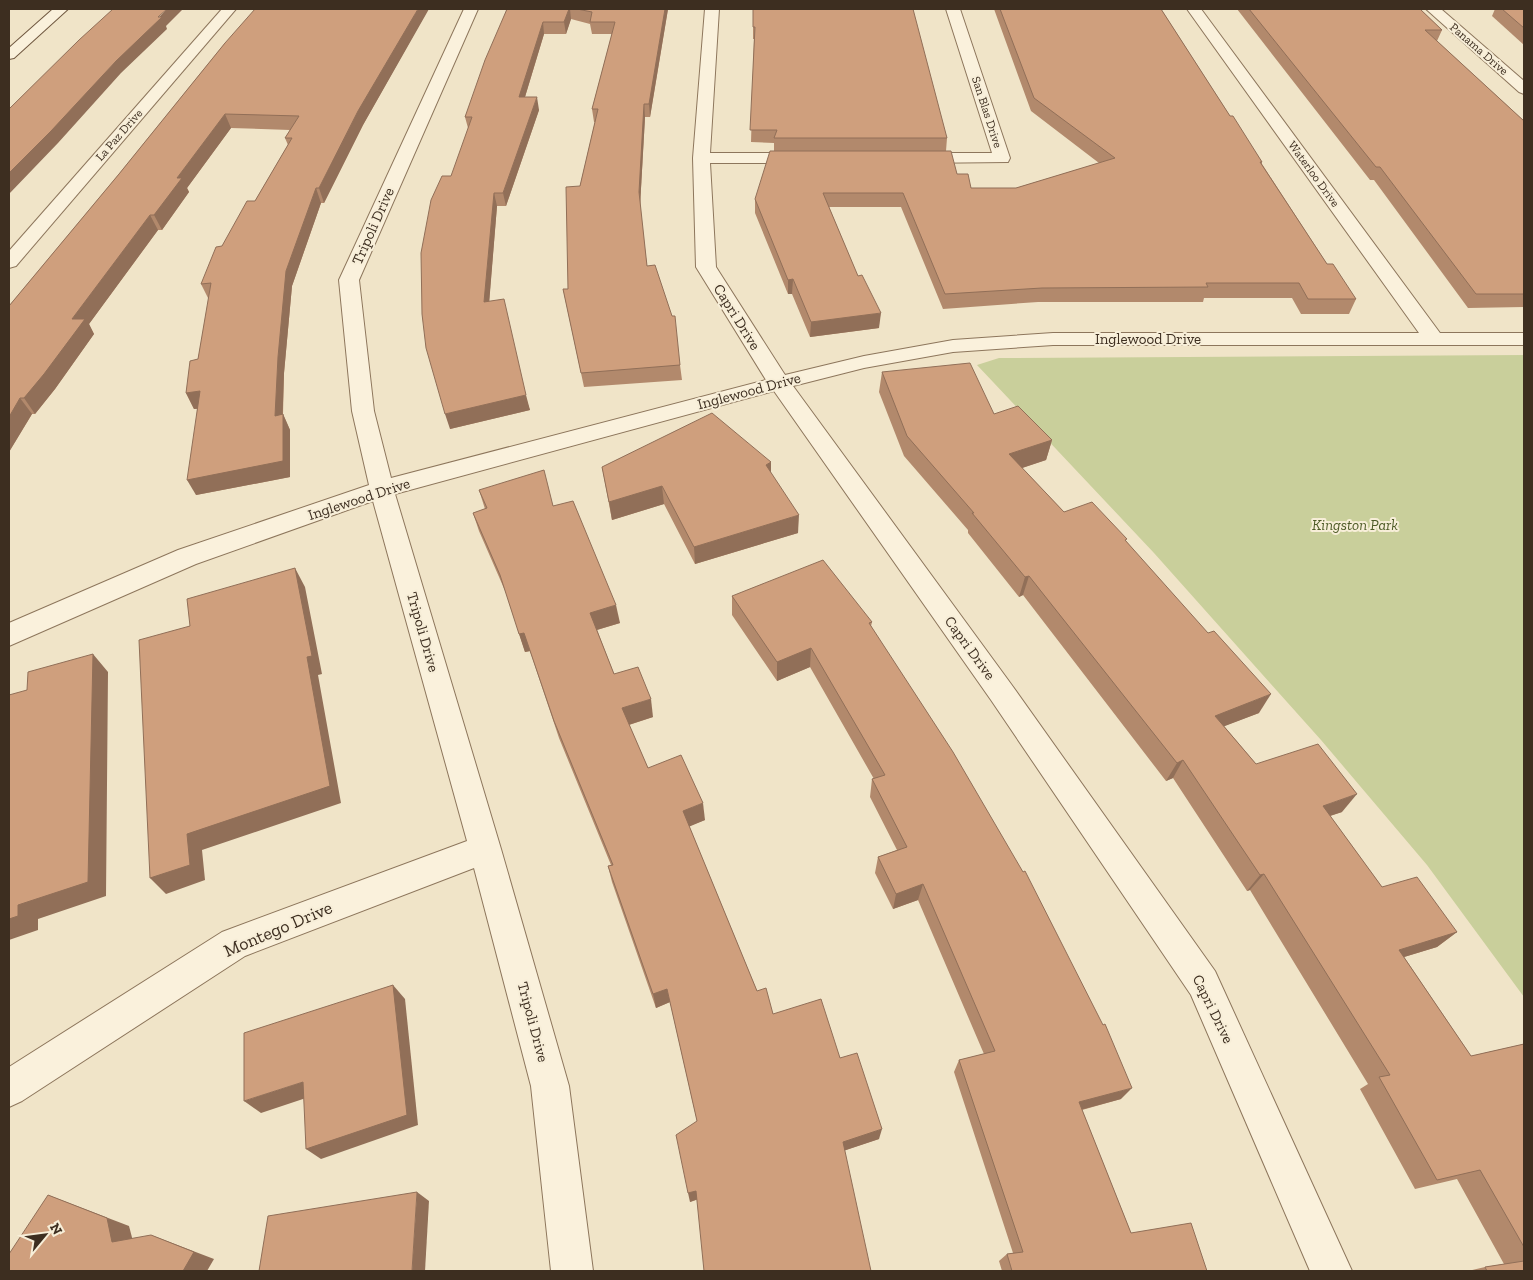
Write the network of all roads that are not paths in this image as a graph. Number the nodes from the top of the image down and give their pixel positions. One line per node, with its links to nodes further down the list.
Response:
1 (61, 9): 8 (street)
2 (229, 9): 15 (street, La Paz Drive)
3 (471, 9): 19 (street, Tripoli Drive)
4 (712, 9): 12 (street, Capri Drive)
5 (952, 9): 14 (street, San Blas Drive)
6 (1194, 9): 16 (street, Waterloo Drive)
7 (1433, 9): 9 (street, Panama Drive)
8 (9, 54)
9 (1492, 61): 10 (street); 11 (street, Panama Drive)
10 (1516, 61)
11 (1524, 89)
12 (701, 158): 13 (street); 18 (street, Capri Drive)
13 (817, 158)
14 (905, 158)
15 (9, 262)
16 (1434, 339): 17 (street, Inglewood Drive); 18 (street, Inglewood Drive)
17 (1524, 339)
18 (779, 382): 19 (street, Inglewood Drive); 24 (street, Capri Drive)
19 (382, 489): 20 (street, Inglewood Drive); 21 (street, Tripoli Drive)
20 (9, 635)
21 (486, 849): 22 (street, Montego Drive); 23 (street, Tripoli Drive)
22 (9, 1088)
23 (572, 1271)
24 (1331, 1271)

